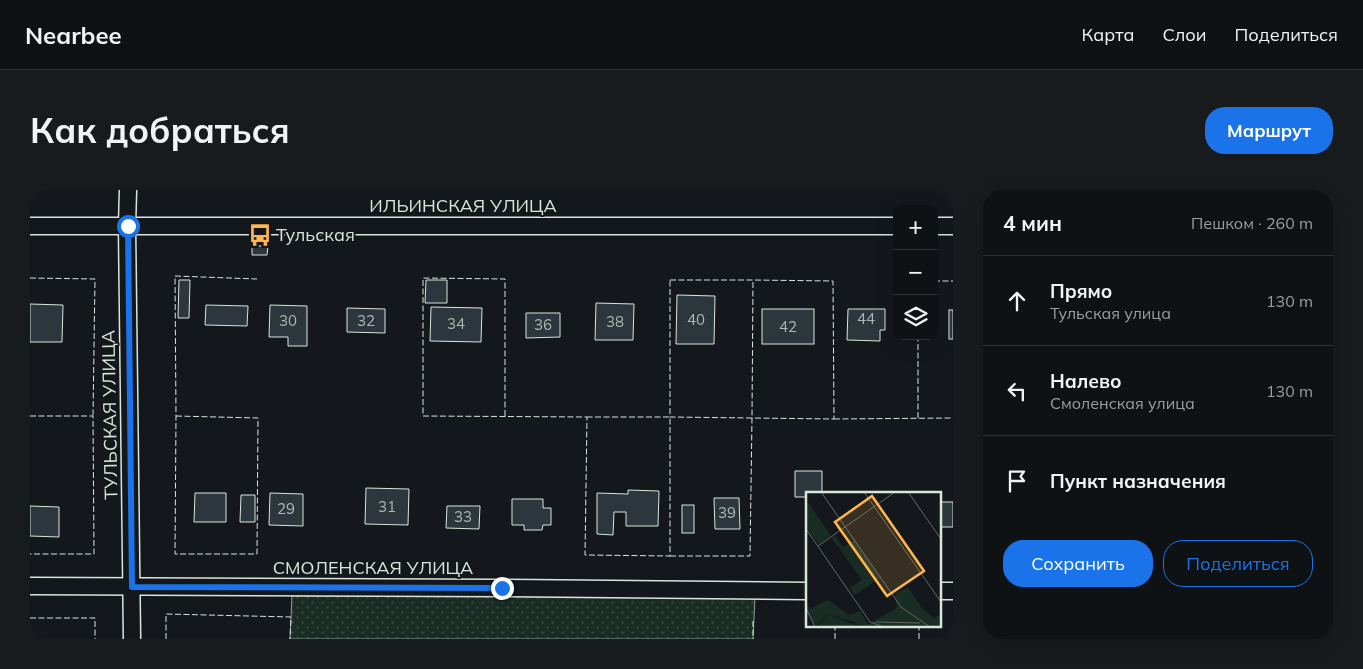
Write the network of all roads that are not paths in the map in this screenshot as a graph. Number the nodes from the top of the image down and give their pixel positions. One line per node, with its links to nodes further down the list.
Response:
1 (128, 190): 3 (street, ТУЛЬСКАЯ УЛИЦА)
2 (30, 226): 3 (street, ИЛЬИНСКАЯ УЛИЦА)
3 (128, 226): 4 (street, ИЛЬИНСКАЯ УЛИЦА); 8 (street, ТУЛЬСКАЯ УЛИЦА)
4 (893, 226)
5 (938, 226): 6 (street)
6 (953, 226)
7 (30, 586): 8 (street, СМОЛЕНСКАЯ УЛИЦА)
8 (132, 587): 9 (street, СМОЛЕНСКАЯ УЛИЦА); 10 (street, ТУЛЬСКАЯ УЛИЦА)
9 (806, 591)
10 (132, 639)

